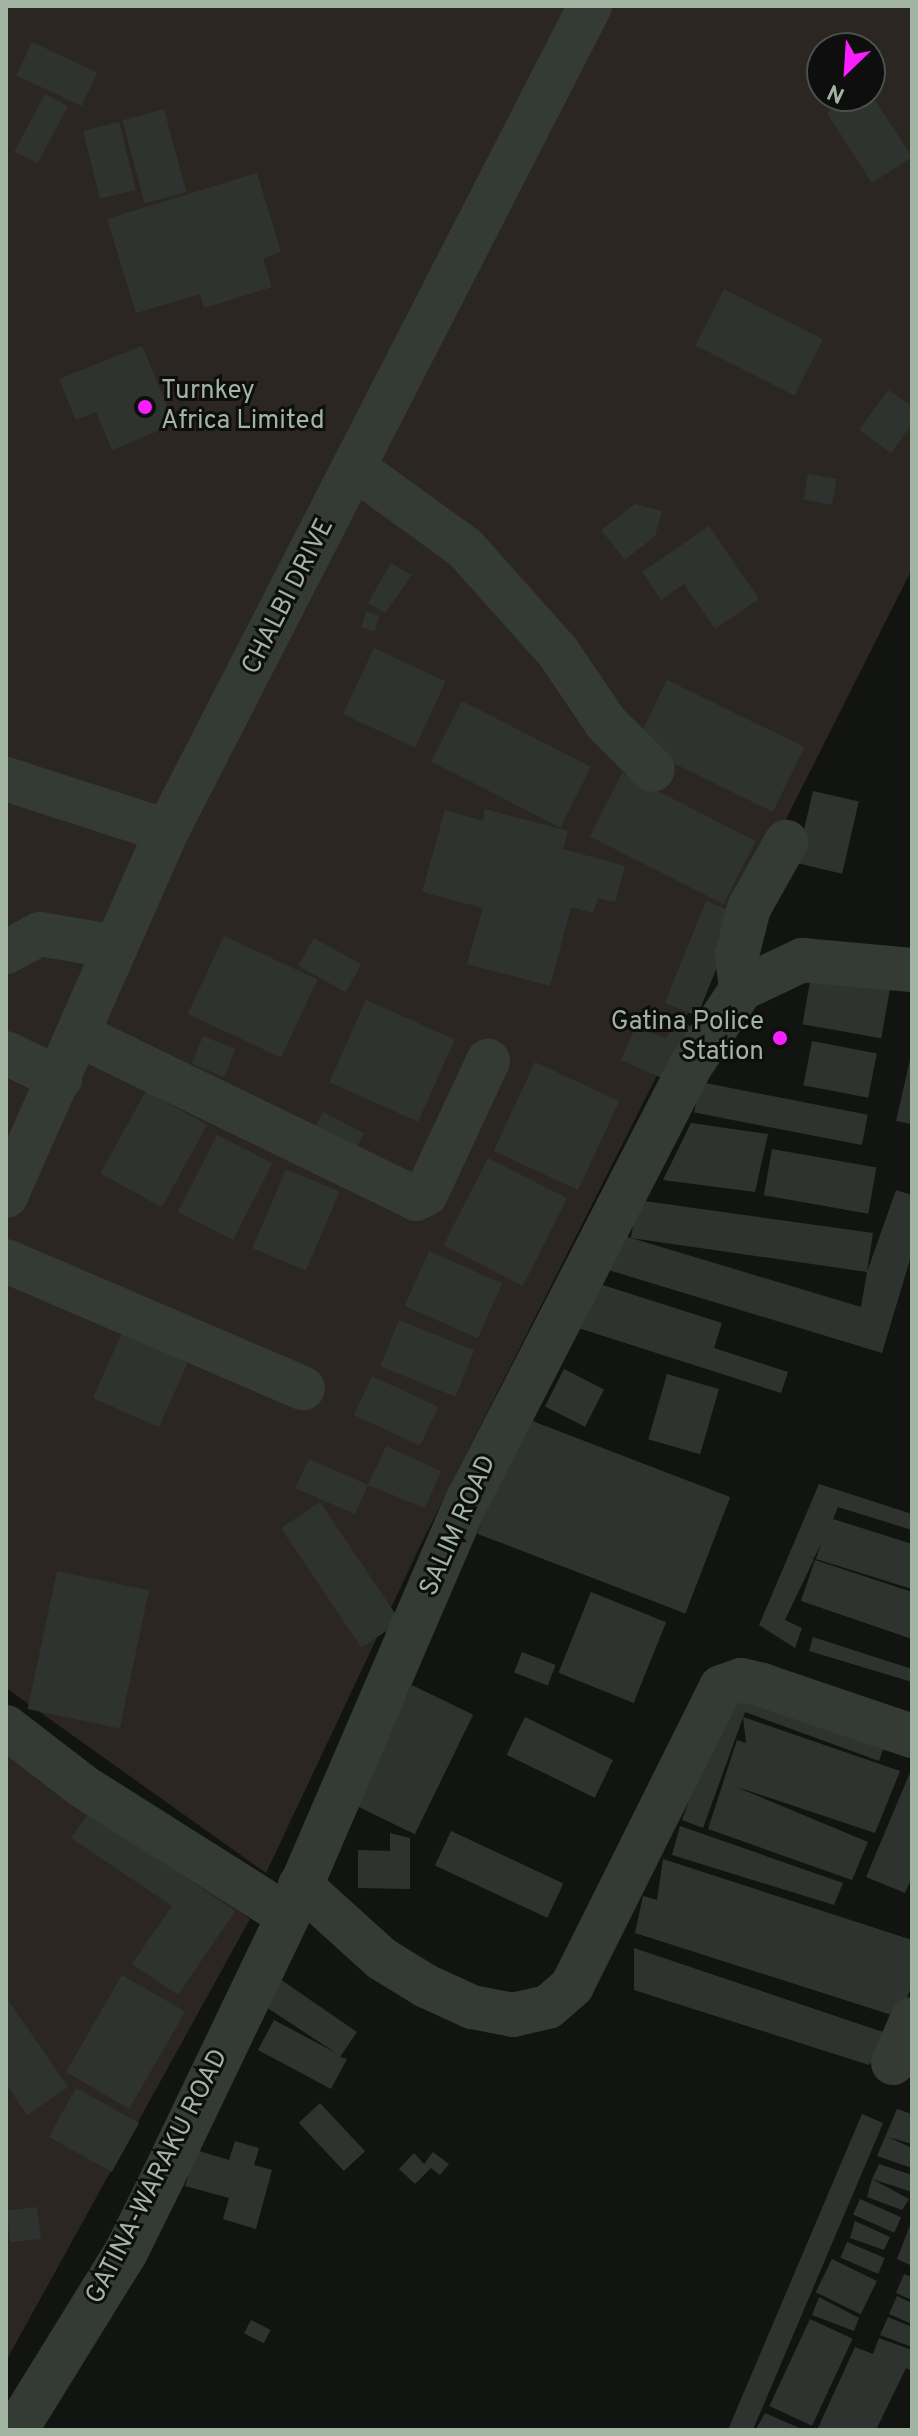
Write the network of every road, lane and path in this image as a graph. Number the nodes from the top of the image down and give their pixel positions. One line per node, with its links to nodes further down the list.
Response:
1 (590, 6): 2 (street, CHALBI DRIVE)
2 (356, 469): 3 (street); 5 (street, CHALBI DRIVE)
3 (653, 770)
4 (6, 779): 5 (street)
5 (167, 831): 7 (street, CHALBI DRIVE)
6 (786, 842): 10 (street)
7 (116, 947): 8 (street); 11 (street, CHALBI DRIVE)
8 (6, 952)
9 (912, 970): 10 (street)
10 (741, 989): 20 (street, SALIM ROAD)
11 (79, 1035): 13 (street); 14 (street, CHALBI DRIVE)
12 (6, 1053): 14 (street)
13 (488, 1061)
14 (60, 1079): 15 (street, CHALBI DRIVE)
15 (6, 1196)
16 (6, 1261): 17 (street)
17 (303, 1388)
18 (6, 1727): 20 (street)
19 (912, 1736): 20 (street)
20 (294, 1901): 23 (street, GATINA-WARAKU ROAD)
21 (912, 2019): 22 (street)
22 (893, 2063)
23 (16, 2430)

